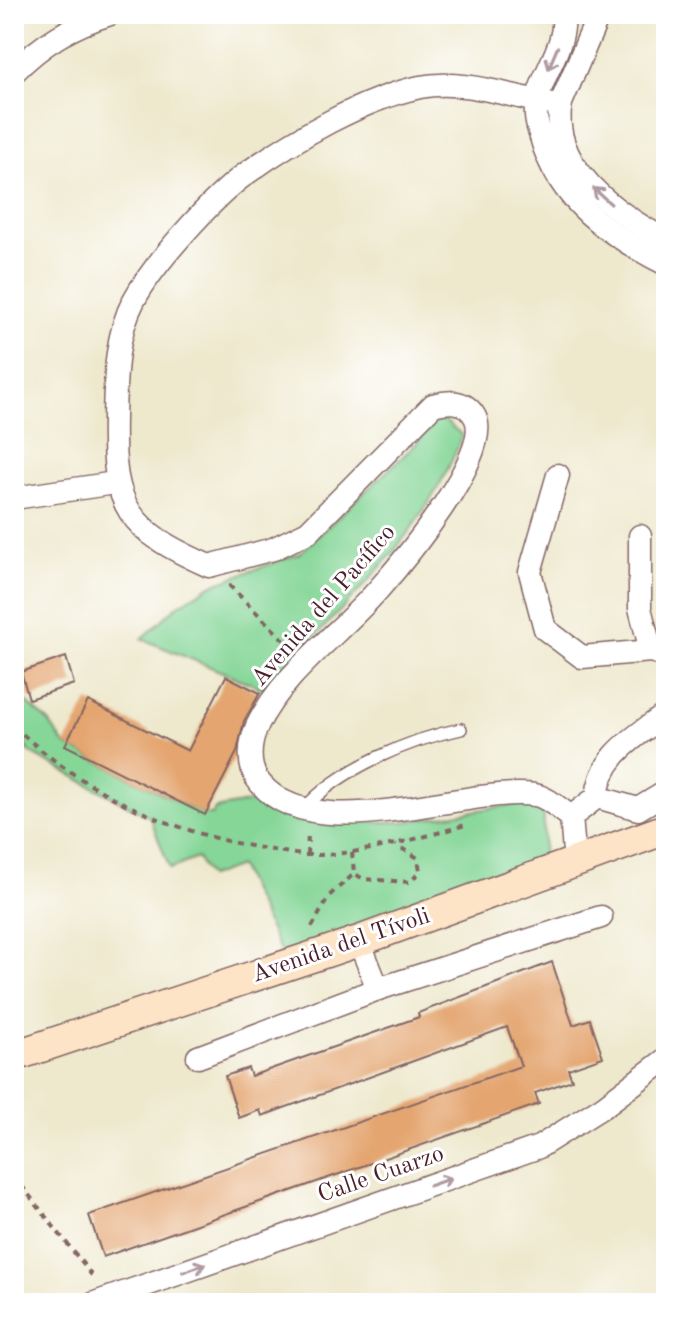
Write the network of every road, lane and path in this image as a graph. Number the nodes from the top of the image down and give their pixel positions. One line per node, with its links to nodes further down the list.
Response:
1 (110, 14): 4 (street)
2 (565, 14): 3 (street); 5 (street, one-way to 5)
3 (597, 14): 6 (street)
4 (14, 72)
5 (537, 102): 6 (street); 8 (street); 10 (street)
6 (561, 103): 7 (street, one-way to 6)
7 (666, 240)
8 (666, 264)
9 (558, 475): 14 (street)
10 (115, 483): 11 (street); 13 (street)
11 (14, 498)
12 (640, 536): 14 (street)
13 (209, 566): 15 (path); 15 (street, Avenida del Pacífico)
14 (658, 654)
15 (307, 662): 20 (street, Avenida del Pacífico)
16 (666, 714): 19 (street)
17 (461, 729): 20 (lane)
18 (666, 792): 19 (street)
19 (597, 797): 21 (street)
20 (305, 808): 21 (street, Avenida del Pacífico)
21 (571, 817): 25 (street)
22 (666, 829): 25 (main road, Avenida del Tívoli)
23 (396, 845): 26 (path)
24 (352, 851): 26 (path)
25 (575, 863): 28 (main road, Avenida del Tívoli)
26 (355, 873): 29 (path)
27 (601, 917): 30 (street)
28 (359, 941): 29 (main road, Avenida del Tívoli); 30 (street)
29 (288, 964): 31 (main road, Avenida del Tívoli)
30 (378, 989): 32 (street)
31 (14, 1056)
32 (198, 1057)
33 (666, 1059): 35 (street, Calle Cuarzo, one-way to 33)
34 (14, 1176): 35 (path)
35 (98, 1295)

